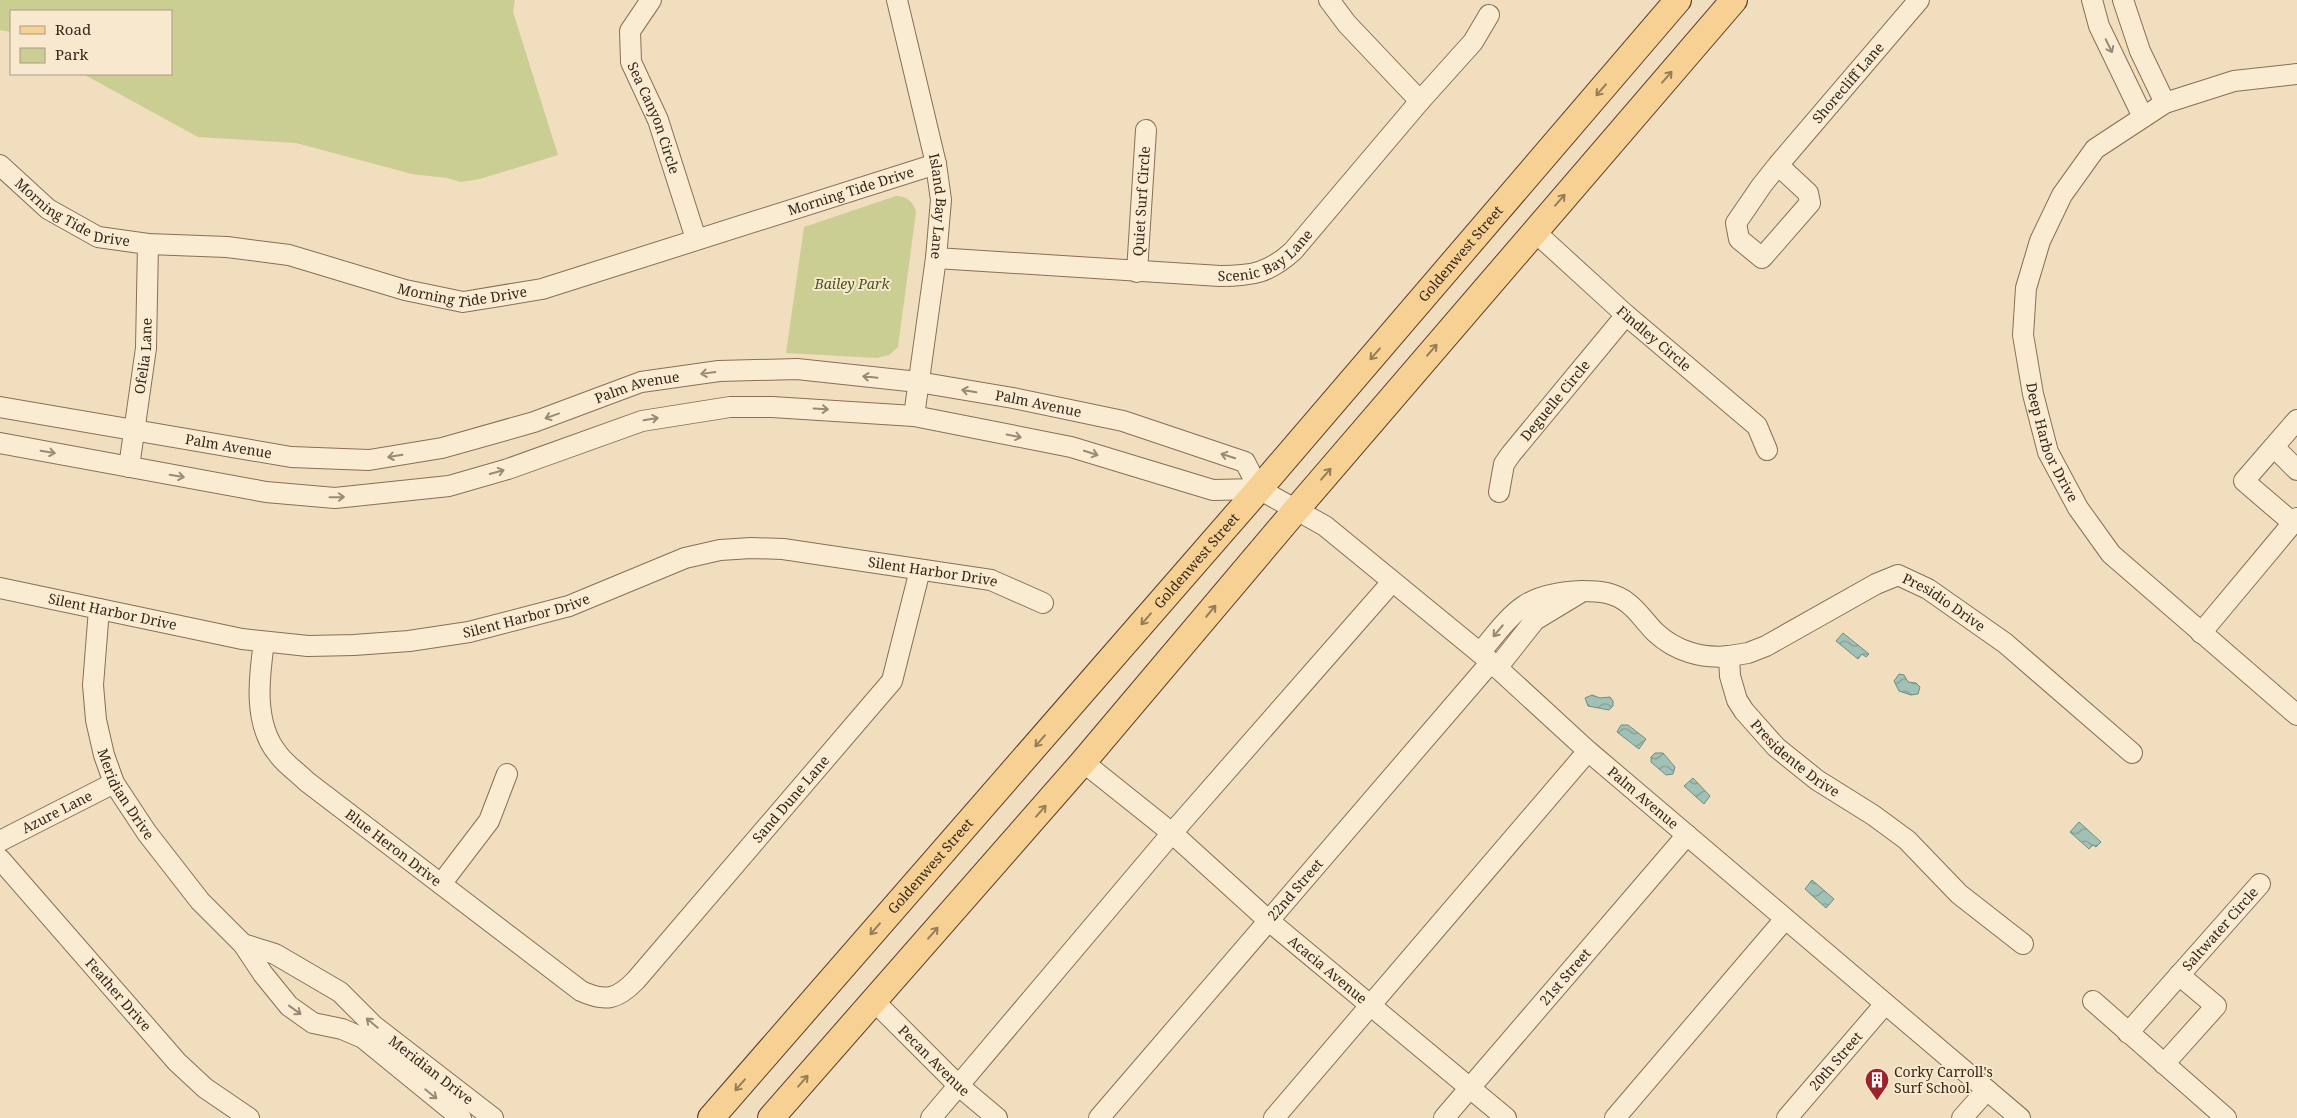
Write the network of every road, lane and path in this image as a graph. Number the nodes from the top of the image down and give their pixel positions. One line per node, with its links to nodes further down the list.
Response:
1 (651, 0): 19 (street, Sea Canyon Circle)
2 (897, 0): 15 (street, Island Bay Lane)
3 (1329, 0): 11 (street)
4 (1678, 0): 34 (main road, Goldenwest Street, one-way to 34)
5 (1734, 0): 18 (main road, one-way to 5)
6 (1919, 0): 17 (street, Shorecliff Lane)
7 (2092, 0): 13 (street, one-way to 13)
8 (2123, 0): 12 (street)
9 (1489, 14): 11 (street, Scenic Bay Lane)
10 (2297, 74): 12 (street, Deep Harbor Drive)
11 (1420, 101): 22 (street, Scenic Bay Lane)
12 (2165, 104): 13 (street, Deep Harbor Drive)
13 (2143, 118): 43 (street, Deep Harbor Drive)
14 (1146, 130): 22 (street, Quiet Surf Circle)
15 (936, 164): 19 (street, Morning Tide Drive); 21 (street, Island Bay Lane)
16 (0, 165): 20 (street, Morning Tide Drive)
17 (1778, 165)
18 (1534, 231): 23 (street, Findley Circle); 36 (main road, one-way to 18)
19 (696, 239): 20 (street, Morning Tide Drive)
20 (148, 244): 28 (street, Ofelia Lane)
21 (936, 258): 22 (street, Scenic Bay Lane); 24 (street, Island Bay Lane)
22 (1137, 272)
23 (1626, 315): 31 (street, Findley Circle); 35 (street, Deguelle Circle)
24 (918, 382): 26 (street, Island Bay Lane); 28 (street, Palm Avenue, one-way to 28); 34 (street, Palm Avenue, one-way to 24)
25 (0, 408): 28 (street, Palm Avenue)
26 (914, 416): 32 (street, one-way to 26); 34 (street, one-way to 34)
27 (2297, 420): 30 (street)
28 (134, 430): 32 (street, Ofelia Lane)
29 (0, 443): 32 (street, one-way to 32)
30 (2274, 448): 33 (street); 37 (street)
31 (1767, 450)
32 (129, 467)
33 (2297, 470)
34 (1259, 490): 36 (street, Palm Avenue); 77 (main road, Goldenwest Street, one-way to 77)
35 (1499, 492)
36 (1295, 511): 39 (street, Palm Avenue); 50 (main road, one-way to 36)
37 (2295, 521): 43 (street)
38 (920, 570): 41 (street, Silent Harbor Drive); 44 (street, Silent Harbor Drive); 64 (street, Sand Dune Lane)
39 (1392, 582): 46 (street, Palm Avenue); 53 (street)
40 (0, 588): 42 (street, Silent Harbor Drive)
41 (1043, 603)
42 (99, 609): 44 (street, Silent Harbor Drive); 52 (street, Meridian Drive)
43 (2201, 633): 47 (street, Deep Harbor Drive)
44 (264, 642): 57 (street, Blue Heron Drive)
45 (1729, 656): 46 (street); 49 (street, Presidio Drive); 62 (street, Presidente Drive)
46 (1489, 661): 48 (street, Palm Avenue); 60 (street, 22nd Street)
47 (2297, 715)
48 (1588, 751): 54 (street, Palm Avenue); 68 (street)
49 (2132, 753)
50 (1083, 762): 53 (street, Acacia Avenue); 65 (main road, one-way to 50)
51 (507, 774): 57 (street)
52 (114, 783): 55 (street, Azure Lane); 61 (street, Meridian Drive)
53 (1172, 833): 60 (street, Acacia Avenue); 71 (street)
54 (1687, 836): 59 (street, Palm Avenue); 72 (street, 21st Street)
55 (0, 840)
56 (0, 859): 74 (street, Feather Drive)
57 (441, 884): 64 (street, Blue Heron Drive)
58 (2260, 884): 63 (street, Saltwater Circle)
59 (1785, 919): 67 (street, Palm Avenue); 85 (street)
60 (1269, 921): 68 (street, Acacia Avenue); 81 (street, 22nd Street)
61 (243, 944): 75 (street, Meridian Drive, one-way to 75); 76 (street, Meridian Drive, one-way to 61)
62 (2023, 944)
63 (2179, 975): 69 (street, Saltwater Circle); 70 (street, Saltwater Circle)
64 (610, 998)
65 (873, 1000): 71 (street, Pecan Avenue); 78 (main road, one-way to 65)
66 (2093, 1001): 69 (street)
67 (1885, 1004): 73 (street, Palm Avenue); 86 (street, 20th Street)
68 (1372, 1006): 72 (street, Acacia Avenue); 82 (street)
69 (2128, 1033): 70 (street)
70 (2164, 1064): 89 (street)
71 (958, 1086): 79 (street); 80 (street, Pecan Avenue)
72 (1470, 1087): 83 (street, 21st Street); 84 (street, Acacia Avenue)
73 (1987, 1090): 87 (street); 88 (street, Palm Avenue)
74 (249, 1118)
75 (461, 1118)
76 (493, 1118)
77 (711, 1118)
78 (771, 1118)
79 (931, 1118)
80 (997, 1118)
81 (1099, 1118)
82 (1274, 1118)
83 (1444, 1118)
84 (1506, 1118)
85 (1616, 1118)
86 (1787, 1118)
87 (1962, 1118)
88 (2020, 1118)
89 (2226, 1118)

